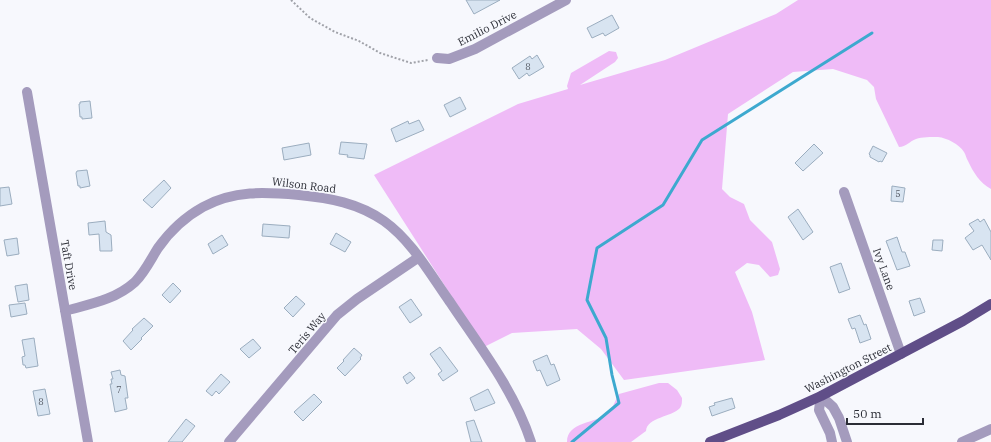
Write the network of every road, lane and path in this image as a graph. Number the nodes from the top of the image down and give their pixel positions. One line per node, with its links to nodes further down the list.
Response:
1 (291, 0): 3 (path)
2 (566, 0): 3 (street, Emilio Drive)
3 (437, 58)
4 (27, 92): 8 (street, Taft Drive)
5 (844, 192): 9 (street, Ivy Lane)
6 (419, 257): 8 (street, Wilson Road); 13 (street, Teris Way); 14 (street, Wilson Road)
7 (991, 304): 9 (main road, Washington Street)
8 (65, 311): 12 (street, Taft Drive)
9 (901, 354): 10 (main road, Washington Street)
10 (821, 396): 15 (main road, Washington Street); 16 (street); 17 (street)
11 (991, 429): 18 (street)
12 (88, 442)
13 (229, 442)
14 (531, 442)
15 (710, 442)
16 (832, 442)
17 (846, 442)
18 (962, 442)

